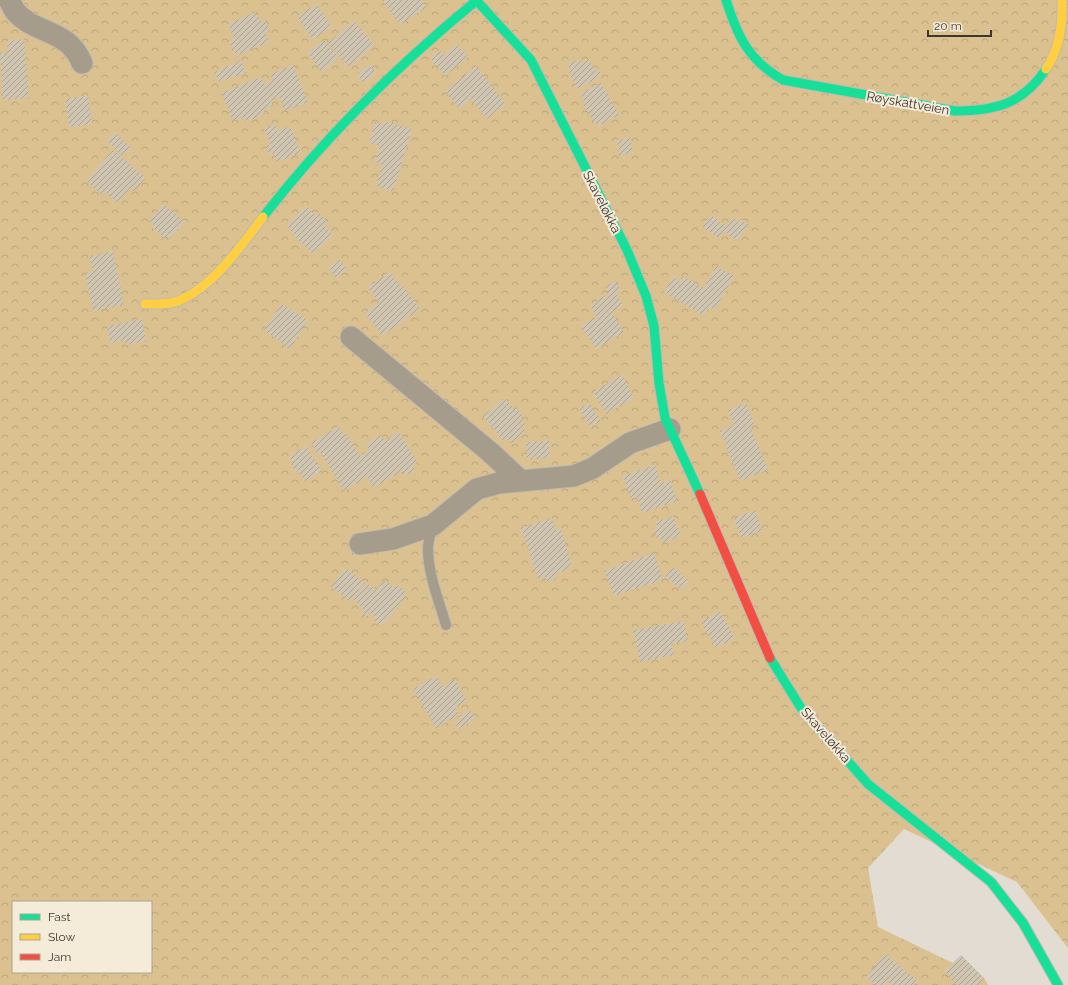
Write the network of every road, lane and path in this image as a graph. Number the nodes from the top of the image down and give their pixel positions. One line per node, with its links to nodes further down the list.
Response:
1 (9, 0): 5 (street)
2 (726, 0): 3 (street, Røyskattveien)
3 (1062, 0)
4 (476, 1): 6 (street); 8 (street, Skaveløkka)
5 (82, 63)
6 (145, 304)
7 (351, 337): 9 (street)
8 (670, 429): 9 (street); 13 (street, Skaveløkka)
9 (521, 481): 10 (street)
10 (433, 525): 11 (street); 12 (lane)
11 (360, 544)
12 (446, 625)
13 (1058, 985)

